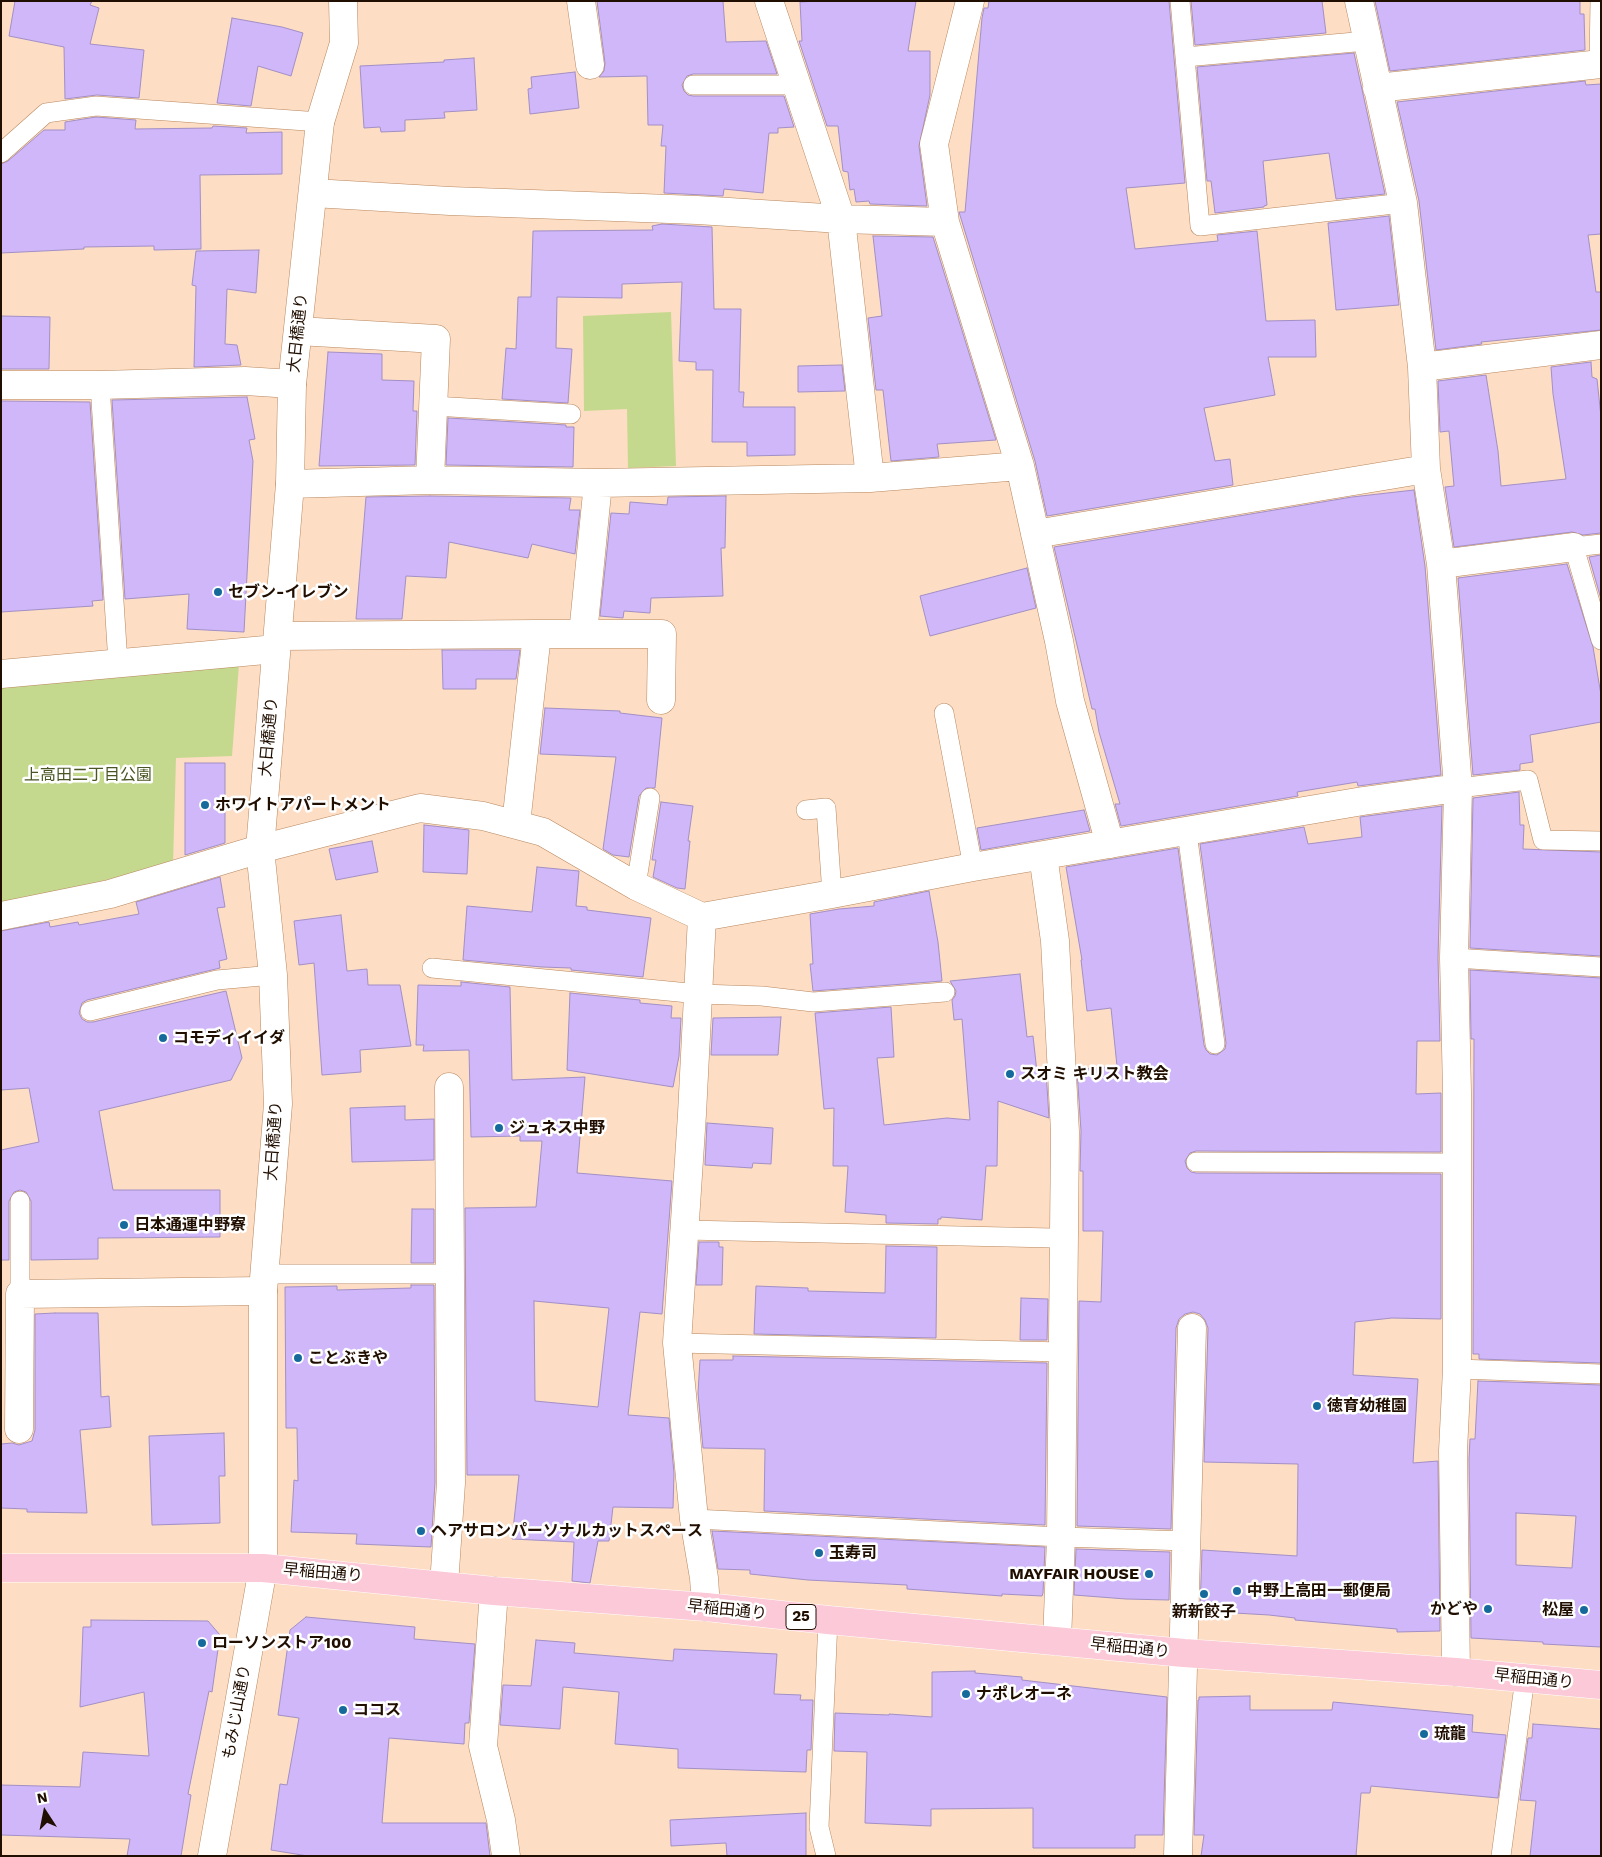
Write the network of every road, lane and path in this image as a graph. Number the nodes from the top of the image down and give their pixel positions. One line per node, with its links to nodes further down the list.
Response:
1 (343, 1): 15 (street, 大日橋通り)
2 (582, 1): 11 (street)
3 (769, 1): 13 (street)
4 (970, 1): 20 (street)
5 (1180, 1): 9 (lane)
6 (1359, 1): 8 (street)
7 (1600, 1): 10 (lane)
8 (1367, 41): 9 (lane); 14 (street)
9 (1185, 57): 18 (lane)
10 (1600, 64): 14 (street)
11 (590, 65)
12 (693, 85): 13 (lane)
13 (797, 85): 19 (street)
14 (1377, 88): 18 (street)
15 (320, 122): 16 (lane); 17 (street, 大日橋通り)
16 (1, 152)
17 (313, 193): 19 (street); 21 (street, 大日橋通り)
18 (1403, 203): 23 (street)
19 (841, 219): 20 (street); 31 (street)
20 (945, 222): 29 (street)
21 (298, 331): 24 (street, 大日橋通り); 27 (street)
22 (1601, 345): 23 (street)
23 (1422, 367): 30 (street)
24 (292, 384): 26 (street); 34 (street, 大日橋通り)
25 (1, 385): 26 (street)
26 (100, 385): 42 (lane)
27 (433, 406): 28 (lane); 32 (street)
28 (571, 414)
29 (1020, 466): 31 (street); 35 (street)
30 (1426, 469): 35 (street); 37 (street)
31 (870, 478): 33 (street)
32 (430, 480): 33 (street); 34 (street)
33 (598, 483): 39 (street)
34 (290, 484): 41 (street, 大日橋通り)
35 (1035, 534): 52 (street)
36 (1588, 546): 37 (street); 40 (lane)
37 (1441, 564): 46 (street)
38 (537, 634): 39 (street); 41 (street); 49 (street)
39 (583, 634): 44 (street)
40 (1601, 640)
41 (277, 642): 42 (street); 53 (street, 大日橋通り)
42 (118, 663): 43 (street)
43 (1, 674)
44 (661, 700)
45 (944, 714): 55 (lane)
46 (1458, 788): 50 (street); 51 (lane); 60 (street)
47 (650, 798): 56 (lane)
48 (806, 810): 57 (lane)
49 (516, 824): 53 (street); 56 (street)
50 (1187, 832): 52 (street); 67 (lane)
51 (1601, 840)
52 (1110, 844): 54 (street)
53 (260, 849): 58 (street); 63 (street, 大日橋通り)
54 (1043, 855): 55 (street); 73 (street)
55 (973, 866): 57 (street)
56 (636, 886): 59 (street)
57 (832, 894): 59 (street)
58 (1, 916)
59 (702, 917): 65 (street)
60 (1454, 958): 61 (lane); 70 (street)
61 (1601, 967)
62 (432, 968): 65 (lane)
63 (272, 975): 66 (lane); 75 (street, 大日橋通り)
64 (945, 992): 65 (lane)
65 (699, 994): 72 (street)
66 (90, 1011)
67 (1215, 1044)
68 (449, 1087): 74 (street)
69 (1196, 1162): 70 (lane)
70 (1457, 1163): 80 (street)
71 (20, 1201): 76 (lane)
72 (685, 1230): 73 (lane); 78 (street)
73 (1064, 1241): 79 (street)
74 (451, 1274): 75 (lane); 88 (street)
75 (264, 1283): 76 (street); 87 (street, 大日橋通り)
76 (20, 1294): 82 (street)
77 (1192, 1328): 85 (street)
78 (677, 1343): 79 (lane); 83 (street)
79 (1063, 1352): 84 (street)
80 (1457, 1369): 81 (lane); 94 (street)
81 (1601, 1374)
82 (19, 1429)
83 (694, 1519): 84 (lane); 90 (street)
84 (1061, 1537): 85 (lane); 92 (street)
85 (1187, 1541): 93 (street)
86 (1, 1568): 87 (main road, 早稲田通り / 25)
87 (264, 1568): 88 (main road, 早稲田通り / 25); 97 (street, もみじ山通り)
88 (444, 1585): 89 (main road, 早稲田通り / 25)
89 (494, 1591): 90 (main road, 早稲田通り / 25); 98 (street)
90 (706, 1607): 91 (main road, 早稲田通り / 25)
91 (828, 1620): 92 (main road, 早稲田通り / 25); 99 (lane)
92 (1057, 1641): 93 (main road, 早稲田通り / 25)
93 (1184, 1653): 94 (main road, 早稲田通り / 25); 100 (street)
94 (1456, 1672): 95 (main road, 早稲田通り / 25)
95 (1525, 1678): 96 (main road, 早稲田通り / 25); 101 (lane)
96 (1601, 1685)
97 (212, 1856)
98 (506, 1856)
99 (826, 1856)
100 (1178, 1856)
101 (1501, 1856)

